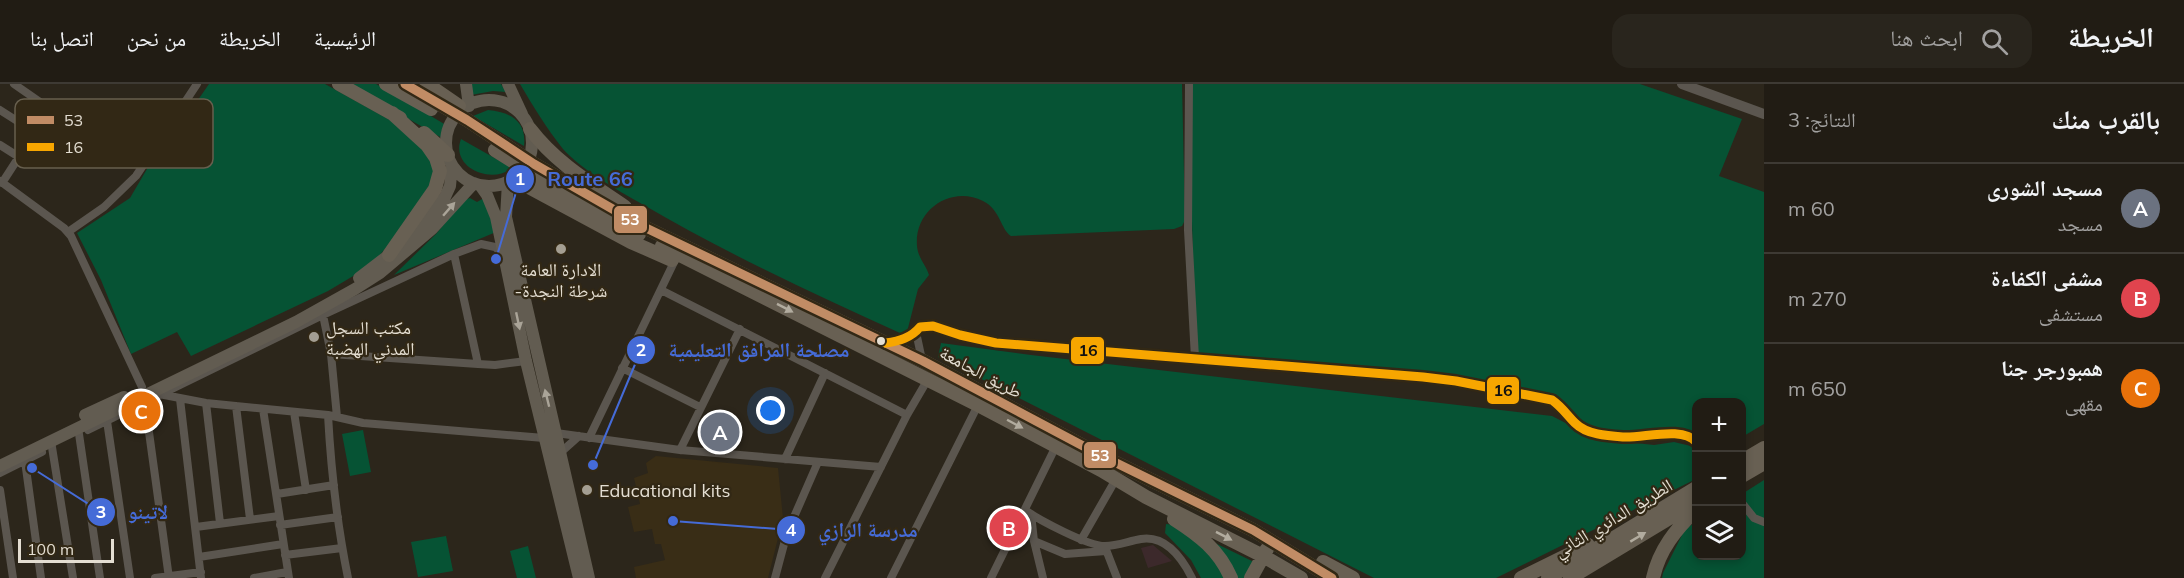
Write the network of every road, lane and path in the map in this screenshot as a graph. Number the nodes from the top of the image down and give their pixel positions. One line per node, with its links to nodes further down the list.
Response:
1 (14, 84): 11 (street)
2 (196, 84): 12 (street)
3 (339, 84): 15 (highway)
4 (386, 84): 27 (highway)
5 (405, 84): 27 (highway)
6 (427, 84): 13 (highway)
7 (466, 84): 13 (main road)
8 (508, 84): 18 (main road)
9 (1189, 84): 40 (street)
10 (1682, 84): 16 (street)
11 (36, 99)
12 (186, 99)
13 (466, 107): 18 (main road); 21 (main road)
14 (0, 110): 17 (street)
15 (392, 113): 21 (highway); 31 (highway)
16 (1764, 114)
17 (15, 120)
18 (527, 123): 24 (main road); 29 (highway)
19 (0, 145): 20 (street)
20 (15, 154)
21 (450, 160): 26 (main road); 31 (main road)
22 (15, 163): 25 (street)
23 (141, 168): 28 (street)
24 (511, 180): 26 (main road); 29 (highway); 62 (main road, one-way to 24)
25 (1, 182): 28 (street)
26 (477, 184): 32 (main road); 34 (main road, one-way to 26)
27 (605, 211): 29 (highway, طريق الجامعة)
28 (68, 232): 47 (street)
29 (675, 252): 33 (street); 38 (highway, طريق الجامعة); 46 (highway, طريق الجامعة, one-way to 46)
30 (454, 254): 32 (street); 34 (street); 43 (street)
31 (389, 255): 35 (main road)
32 (504, 256): 41 (main road, one-way to 41)
33 (661, 290): 36 (street); 44 (street)
34 (325, 310): 35 (main road); 39 (street); 48 (street)
35 (294, 318): 47 (main road); 48 (main road)
36 (740, 329): 45 (street); 54 (street)
37 (916, 332): 38 (street); 40 (street); 42 (street)
38 (886, 342): 42 (highway, طريق الجامعة)
39 (331, 354): 43 (street); 59 (street)
40 (1195, 358): 65 (street)
41 (526, 361): 43 (street); 62 (main road)
42 (923, 361): 100 (highway, طريق الجامعة)
43 (478, 364)
44 (622, 368): 54 (street); 64 (street)
45 (825, 373): 58 (street); 72 (street)
46 (928, 379): 52 (highway, طريق الجامعة); 58 (street)
47 (142, 387): 71 (main road)
48 (158, 392): 49 (street); 50 (street); 66 (main road)
49 (180, 399): 51 (street); 99 (street)
50 (145, 403): 60 (street); 112 (street)
51 (207, 403): 53 (street); 97 (street)
52 (978, 405): 67 (highway, طريق الجامعة, one-way to 67); 126 (street)
53 (236, 406): 55 (street); 94 (street)
54 (700, 407): 69 (street)
55 (262, 409): 56 (street); 86 (street)
56 (294, 412): 57 (street); 84 (street)
57 (328, 415): 59 (street); 82 (street)
58 (907, 415): 78 (street)
59 (337, 417): 62 (street)
60 (107, 421): 61 (street); 117 (street)
61 (79, 434): 66 (street); 116 (street)
62 (550, 435): 63 (street); 70 (main road); 122 (main road)
63 (579, 436): 64 (street); 70 (street)
64 (589, 438): 69 (street)
65 (1692, 438)
66 (52, 444): 74 (street); 77 (main road); 115 (street)
67 (1056, 446): 81 (highway, طريق الجامعة); 90 (street)
68 (1764, 448): 73 (highway)
69 (680, 450): 72 (street)
70 (560, 453): 123 (main road)
71 (0, 457)
72 (785, 459): 75 (street)
73 (1746, 459)
74 (25, 461): 79 (street); 114 (street)
75 (818, 462): 78 (street); 124 (street)
76 (1764, 462): 80 (highway)
77 (0, 466)
78 (881, 467): 125 (street)
79 (0, 473)
80 (1746, 473)
81 (1116, 479): 87 (highway, طريق الجامعة); 101 (street)
82 (334, 485): 84 (street); 93 (street)
83 (0, 490): 113 (street)
84 (306, 490): 86 (street)
85 (1692, 490): 95 (highway, الطريق الدائري الثاني)
86 (277, 494): 92 (street)
87 (1146, 497): 108 (highway, طريق الجامعة, one-way to 108); 131 (highway)
88 (1692, 504): 138 (highway, الطريق الدائري الثاني, one-way to 88)
89 (1744, 506): 96 (street)
90 (1028, 512): 101 (street); 102 (street); 127 (street)
91 (1692, 514): 139 (highway)
92 (279, 516): 94 (street); 98 (street)
93 (338, 517): 98 (street); 105 (street)
94 (250, 519): 97 (street)
95 (1644, 519): 136 (highway); 137 (highway, الطريق الدائري الثاني)
96 (1764, 522)
97 (220, 523): 99 (street)
98 (280, 525): 104 (street)
99 (196, 527): 109 (street)
100 (1253, 530): 103 (highway, طريق الجامعة); 135 (highway)
101 (1081, 540): 106 (street)
102 (1034, 541): 106 (street); 128 (street)
103 (1271, 542): 108 (highway); 134 (highway, طريق الجامعة)
104 (283, 544): 107 (street); 109 (street)
105 (342, 548): 107 (street); 121 (street)
106 (1105, 548): 129 (street); 130 (street)
107 (285, 555): 111 (street)
108 (1263, 556): 132 (highway); 133 (highway, طريق الجامعة)
109 (199, 557): 110 (street)
110 (201, 575): 112 (street)
111 (288, 575): 119 (street)
112 (169, 577): 118 (street)
113 (13, 578)
114 (42, 578)
115 (73, 578)
116 (100, 578)
117 (130, 578)
118 (155, 578)
119 (254, 578)
120 (342, 578): 121 (street)
121 (348, 578)
122 (579, 578)
123 (589, 578)
124 (775, 578)
125 (825, 578)
126 (891, 578)
127 (991, 578)
128 (1043, 578)
129 (1117, 578)
130 (1192, 578)
131 (1231, 578)
132 (1251, 578)
133 (1301, 578)
134 (1332, 578)
135 (1353, 578)
136 (1521, 578)
137 (1548, 578)
138 (1570, 578)
139 (1653, 578)

